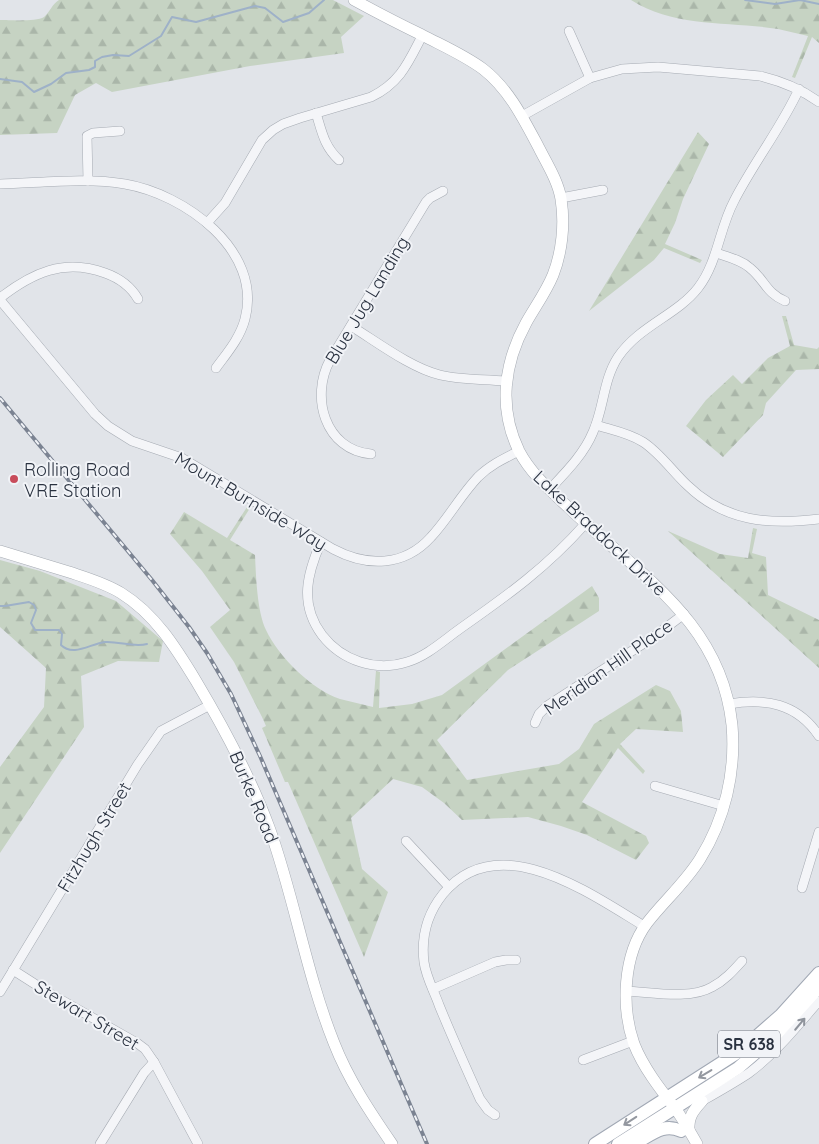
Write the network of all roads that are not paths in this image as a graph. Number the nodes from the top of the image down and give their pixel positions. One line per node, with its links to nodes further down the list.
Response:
1 (354, 0): 3 (street, Lake Braddock Drive)
2 (569, 31): 4 (street)
3 (422, 36): 7 (street); 8 (street, Lake Braddock Drive)
4 (590, 78): 5 (street); 8 (street)
5 (799, 89): 6 (street); 17 (street)
6 (819, 102)
7 (316, 113): 10 (street); 16 (street)
8 (522, 116): 15 (street, Lake Braddock Drive)
9 (120, 132): 11 (street)
10 (340, 160)
11 (88, 181): 12 (street); 16 (street)
12 (0, 184)
13 (603, 190): 15 (street)
14 (443, 191): 21 (street, Blue Jug Landing)
15 (561, 198): 23 (street, Lake Braddock Drive)
16 (207, 223): 22 (street)
17 (716, 253): 20 (street); 24 (street)
18 (0, 299): 19 (street); 30 (street, Mount Burnside Way)
19 (138, 299)
20 (785, 301)
21 (351, 326): 23 (street); 26 (street, Blue Jug Landing)
22 (216, 368)
23 (506, 381): 25 (street, Lake Braddock Drive)
24 (596, 425): 27 (street); 28 (street)
25 (519, 451): 27 (street, Lake Braddock Drive); 30 (street, Mount Burnside Way)
26 (371, 454)
27 (550, 489): 29 (street, Lake Braddock Drive)
28 (819, 519)
29 (586, 524): 30 (street); 32 (street, Lake Braddock Drive)
30 (322, 542)
31 (0, 551): 34 (street, Burke Road)
32 (684, 614): 33 (street, Lake Braddock Drive); 35 (street, Meridian Hill Place)
33 (729, 704): 36 (street); 38 (street, Lake Braddock Drive)
34 (210, 706): 46 (street, Fitzhugh Street); 63 (street, Burke Road)
35 (535, 723)
36 (819, 736)
37 (656, 786): 38 (street)
38 (724, 806): 43 (street, Lake Braddock Drive)
39 (819, 832): 42 (street)
40 (406, 841): 41 (street)
41 (449, 887): 43 (street); 49 (street)
42 (802, 888)
43 (644, 926): 50 (street, Lake Braddock Drive)
44 (516, 960): 49 (street)
45 (742, 961): 50 (street)
46 (13, 970): 51 (street, Fitzhugh Street); 55 (street, Stewart Street)
47 (819, 973): 56 (main road, SR 638, one-way to 56)
48 (819, 987): 58 (main road, SR 638)
49 (433, 988): 59 (street)
50 (626, 991): 53 (street, Lake Braddock Drive)
51 (0, 992)
52 (819, 1001): 57 (street, one-way to 52)
53 (633, 1041): 54 (street); 56 (street, Lake Braddock Drive)
54 (584, 1060)
55 (154, 1062): 61 (street); 62 (street, Stewart Street)
56 (666, 1098): 58 (street); 64 (main road, SR 638, one-way to 64)
57 (702, 1101): 58 (street); 60 (street)
58 (672, 1110): 60 (street); 65 (main road, SR 638)
59 (496, 1115)
60 (685, 1131): 66 (main road); 67 (street); 68 (street)
61 (100, 1144)
62 (198, 1144)
63 (392, 1144)
64 (595, 1144)
65 (618, 1144)
66 (634, 1144)
67 (688, 1144)
68 (697, 1144)

